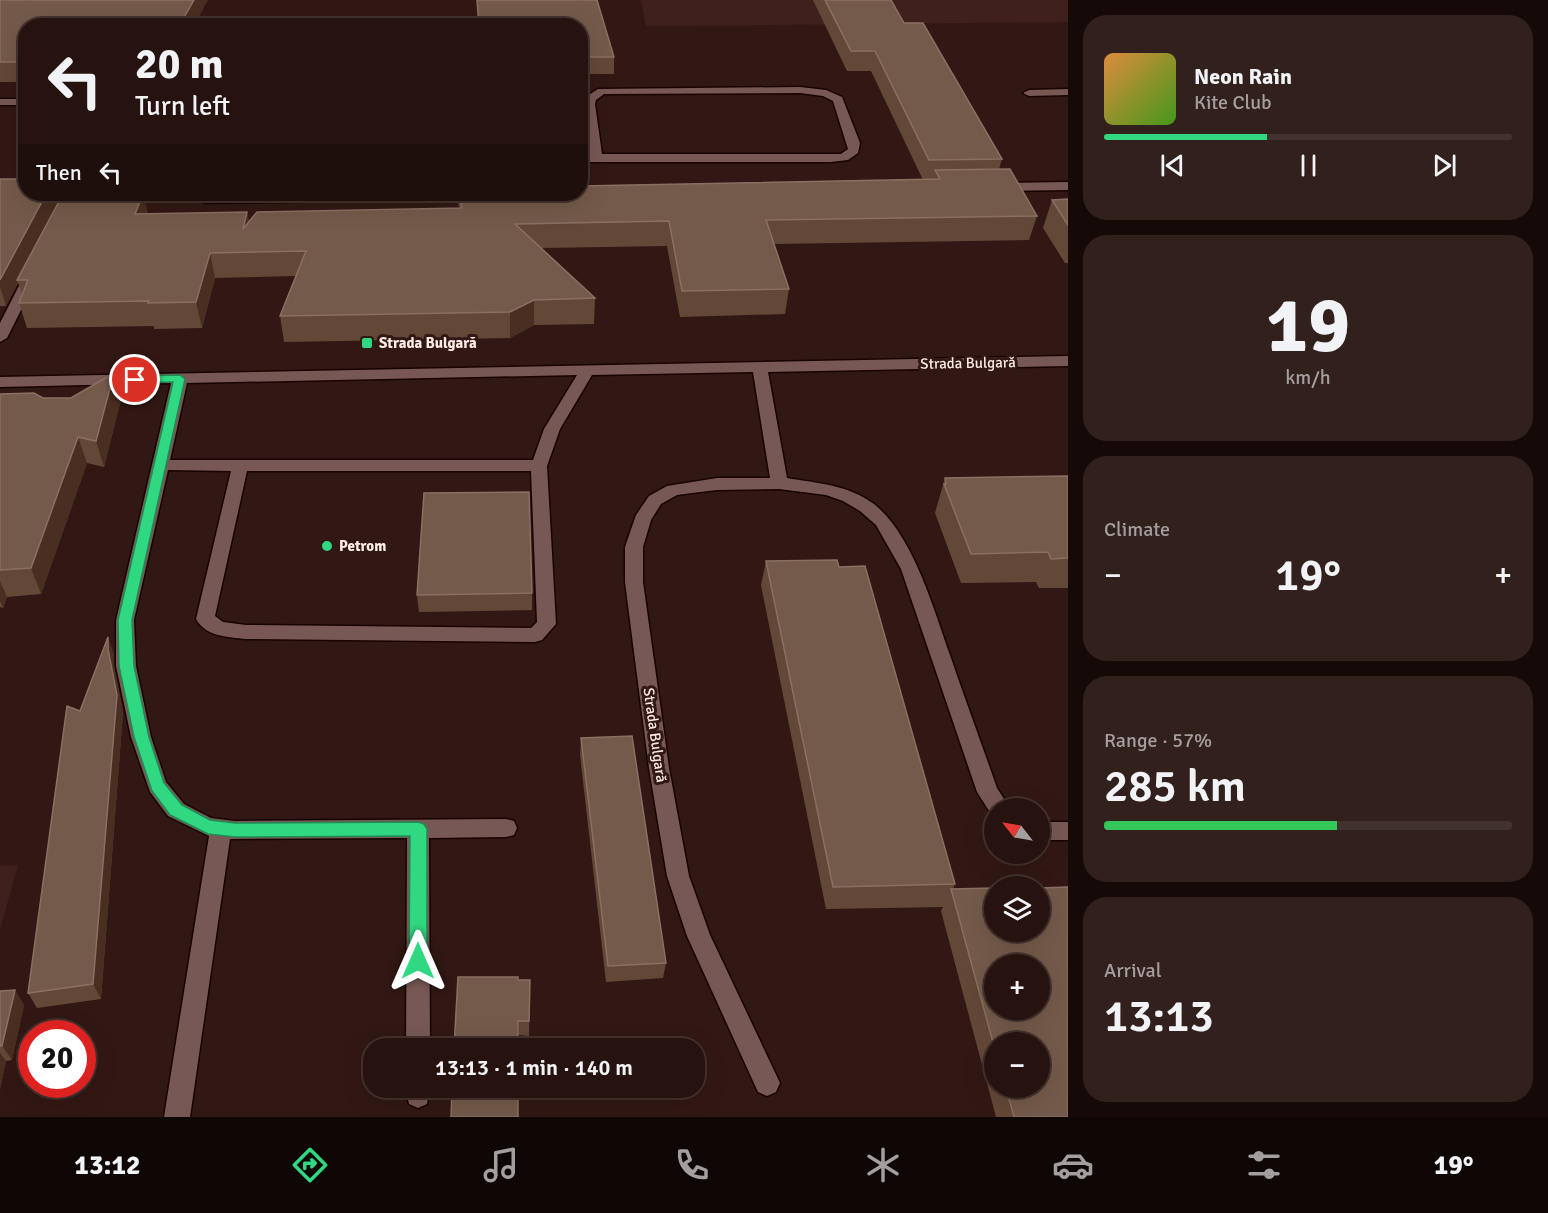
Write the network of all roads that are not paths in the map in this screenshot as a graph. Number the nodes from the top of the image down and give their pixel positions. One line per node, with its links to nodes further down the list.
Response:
1 (1068, 92): 2 (street)
2 (1029, 93)
3 (0, 102): 4 (street)
4 (18, 102)
5 (588, 158): 6 (street)
6 (596, 158): 6 (street)
7 (1068, 186): 8 (street)
8 (984, 188)
9 (0, 195): 10 (street)
10 (18, 196)
11 (41, 256): 12 (street)
12 (0, 338)
13 (1068, 361): 14 (street, Strada Bulgară)
14 (760, 367): 15 (street, Strada Bulgară); 21 (street)
15 (587, 371): 16 (street, Strada Bulgară); 19 (street)
16 (180, 379): 17 (street, Strada Bulgară); 18 (street)
17 (0, 382)
18 (160, 465): 20 (street); 24 (street)
19 (539, 465): 20 (street); 20 (street)
20 (240, 466)
21 (779, 483): 22 (street, Strada Bulgară); 29 (street, Strada Bulgară)
22 (992, 798)
23 (506, 828): 25 (street)
24 (221, 829): 25 (street); 30 (street)
25 (418, 829): 28 (street)
26 (1050, 831): 27 (street)
27 (1068, 831)
28 (418, 1038)
29 (767, 1083)
30 (177, 1117)

